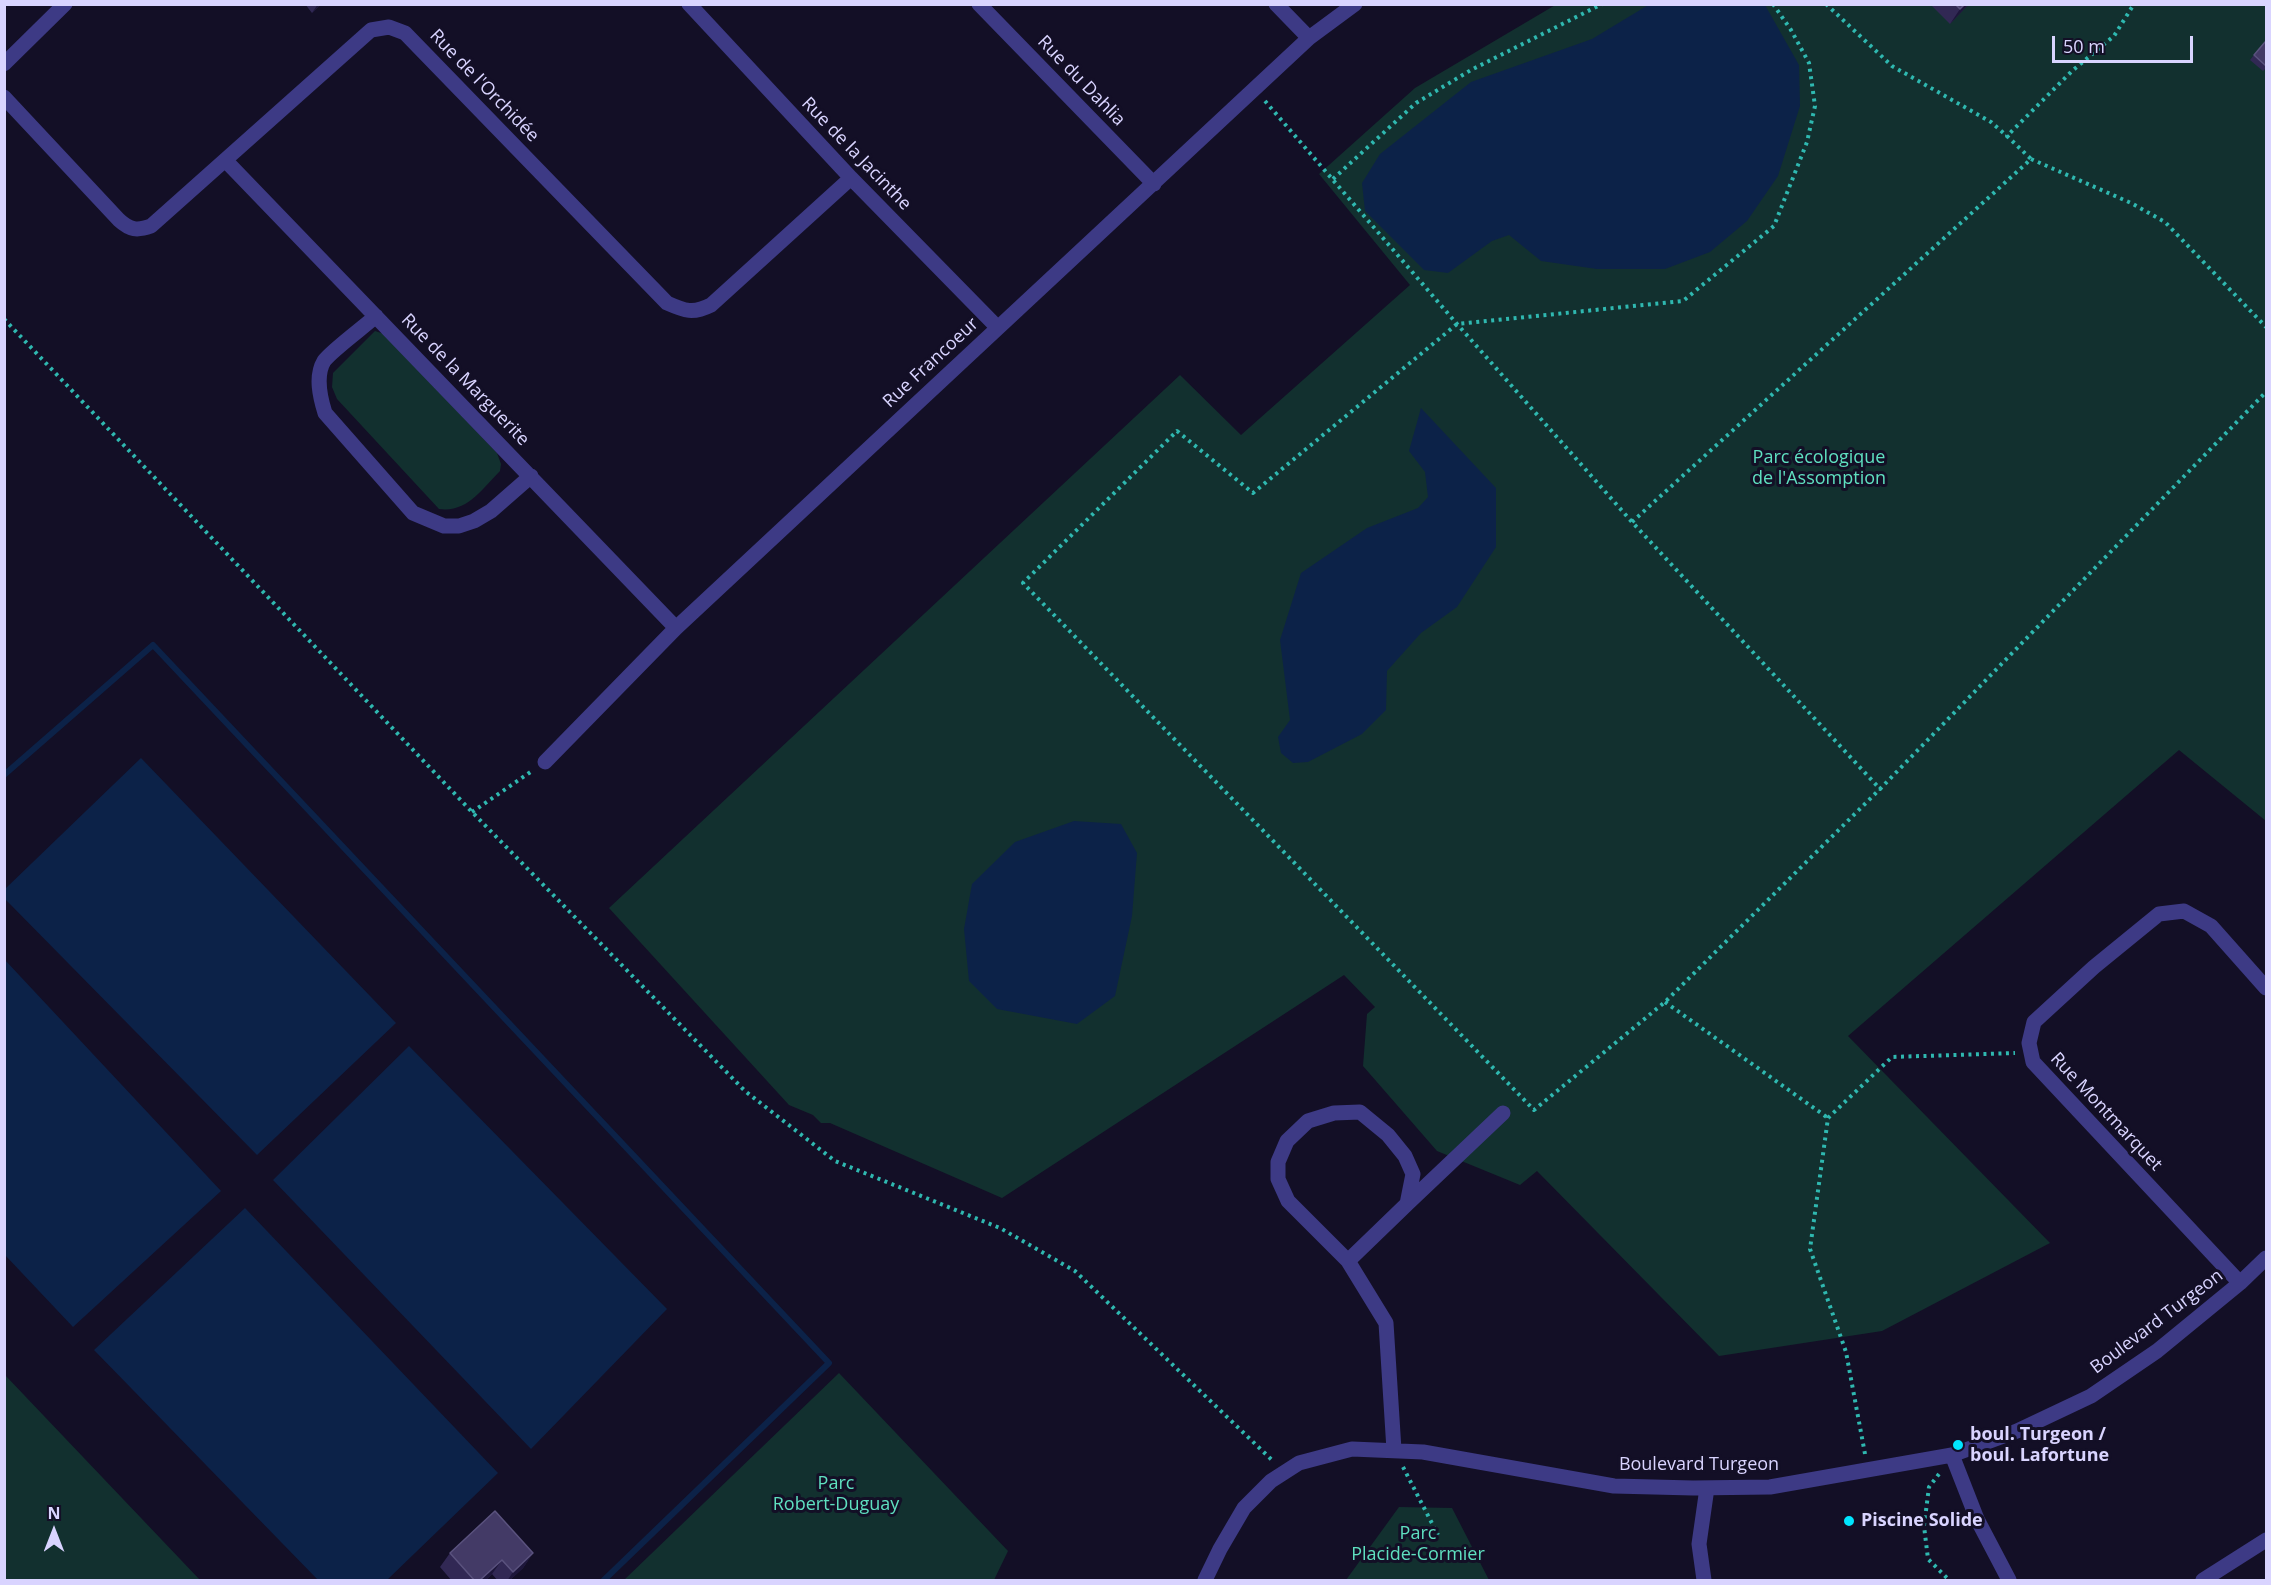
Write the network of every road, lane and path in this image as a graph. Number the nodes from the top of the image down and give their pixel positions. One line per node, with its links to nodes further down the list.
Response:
1 (65, 4): 11 (street)
2 (689, 4): 17 (street, Rue de la Jacinthe)
3 (979, 4): 19 (street, Rue du Dahlia)
4 (1276, 4): 10 (street)
5 (1355, 4): 10 (street, Rue Francoeur)
6 (1602, 4): 18 (path)
7 (1773, 4): 22 (path)
8 (1826, 4): 14 (path)
9 (2134, 4): 14 (path)
10 (1309, 38): 12 (street, Rue Francoeur)
11 (4, 64)
12 (1255, 89): 18 (path); 19 (street, Rue Francoeur)
13 (4, 98): 16 (street, Rue de l'Orchidée)
14 (2007, 136): 15 (path)
15 (2031, 159): 23 (path); 27 (path)
16 (226, 161): 17 (street, Rue de l'Orchidée); 20 (street, Rue de la Marguerite)
17 (851, 178): 24 (street, Rue de la Jacinthe)
18 (1333, 179): 22 (path)
19 (1154, 184): 24 (street, Rue Francoeur)
20 (376, 316): 26 (street, Rue de la Marguerite); 26 (street)
21 (4, 318): 31 (path)
22 (1457, 324): 27 (path); 33 (path)
23 (2266, 327)
24 (998, 328): 28 (street, Rue Francoeur)
25 (2266, 392): 30 (path)
26 (531, 476): 28 (street, Rue de la Marguerite)
27 (1632, 522): 30 (path)
28 (676, 628): 29 (street, Rue Francoeur)
29 (545, 762): 31 (path)
30 (1880, 789): 33 (path)
31 (472, 812): 44 (path)
32 (2266, 988): 34 (street, Rue Montmarquet)
33 (1665, 1002): 36 (path)
34 (2030, 1051): 36 (path); 40 (street, Rue Montmarquet)
35 (1503, 1113): 37 (street)
36 (1828, 1118): 43 (path)
37 (1407, 1204): 39 (street); 39 (street)
38 (2266, 1258): 40 (street, Boulevard Turgeon)
39 (1348, 1261): 41 (street)
40 (2240, 1283): 42 (street, Boulevard Turgeon)
41 (1394, 1450): 44 (street, Boulevard Turgeon); 45 (street, Boulevard Turgeon); 46 (path)
42 (1952, 1455): 43 (street, Boulevard Turgeon); 50 (street)
43 (1868, 1470): 45 (street, Boulevard Turgeon)
44 (1285, 1472): 48 (street, Boulevard Turgeon)
45 (1707, 1488): 49 (street)
46 (1438, 1535)
47 (2266, 1540): 51 (street)
48 (1206, 1581)
49 (1704, 1581)
50 (2009, 1581)
51 (2203, 1581)

